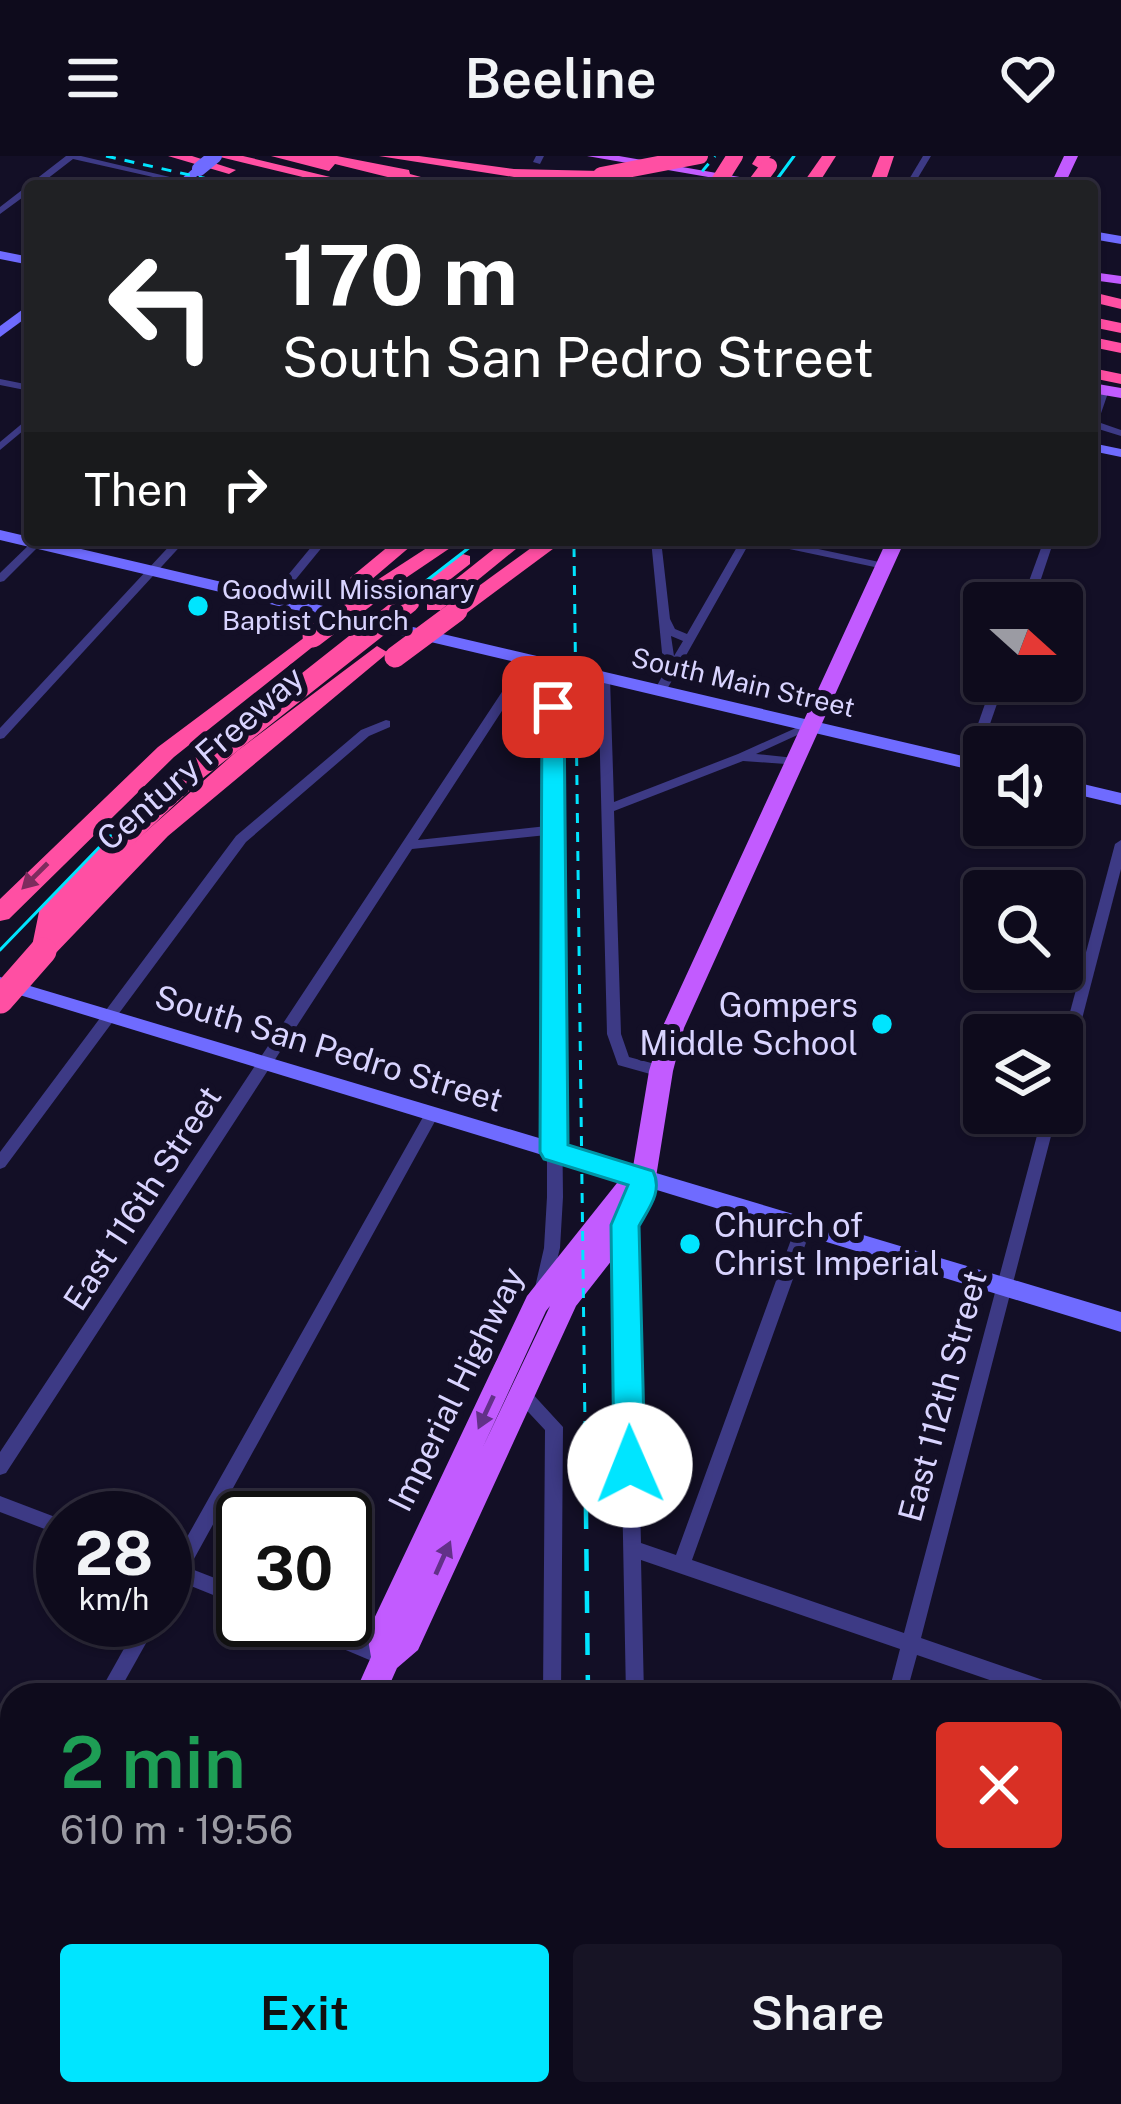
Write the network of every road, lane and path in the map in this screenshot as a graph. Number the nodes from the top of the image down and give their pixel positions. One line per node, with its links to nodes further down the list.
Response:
1 (71, 156): 14 (street); 15 (street)
2 (175, 156): 17 (highway)
3 (219, 156): 13 (highway); 16 (main road, bridge)
4 (278, 156): 21 (highway)
5 (304, 156): 22 (highway)
6 (314, 156): 23 (highway)
7 (375, 156): 24 (highway)
8 (386, 156): 10 (highway, bridge)
9 (594, 156): 12 (main road)
10 (700, 156)
11 (829, 156): 26 (highway)
12 (640, 159): 25 (main road)
13 (255, 160): 18 (highway); 19 (highway); 20 (highway)
14 (40, 180)
15 (170, 180)
16 (186, 180)
17 (265, 180)
18 (317, 180)
19 (336, 180)
20 (356, 180)
21 (388, 180)
22 (418, 180)
23 (441, 180)
24 (512, 180)
25 (753, 180)
26 (809, 180)
27 (24, 192): 28 (street)
28 (0, 211)
29 (24, 313): 30 (main road)
30 (0, 333)
31 (24, 425): 32 (street)
32 (0, 447)
33 (34, 546): 50 (street)
34 (54, 546): 49 (main road, South Main Street)
35 (176, 546): 49 (street)
36 (318, 546): 53 (street)
37 (400, 546): 52 (highway)
38 (428, 546): 52 (highway, Century Freeway)
39 (441, 546): 52 (highway)
40 (480, 546): 75 (highway, bridge)
41 (511, 546): 54 (highway)
42 (546, 546): 54 (highway)
43 (657, 546): 55 (street)
44 (743, 546): 56 (street)
45 (789, 546): 48 (street)
46 (893, 546): 48 (main road, Imperial Highway)
47 (1047, 546): 51 (street)
48 (884, 566): 63 (main road, Imperial Highway)
49 (153, 570): 53 (main road, South Main Street); 64 (street)
50 (0, 579)
51 (1034, 582)
52 (362, 590): 74 (highway, Century Freeway, one-way to 74, bridge)
53 (274, 599): 57 (main road, South Main Street)
54 (446, 609): 75 (highway, Century Freeway, bridge)
55 (664, 619): 56 (street); 59 (street)
56 (689, 640): 59 (street)
57 (529, 660): 58 (main road, South Main Street); 72 (street, East 116th Street)
58 (554, 666): 60 (main road, South Main Street); 71 (street)
59 (670, 673): 61 (street)
60 (604, 678): 61 (main road, South Main Street); 70 (street)
61 (660, 691): 63 (main road, South Main Street)
62 (386, 724): 79 (street)
63 (811, 726): 65 (street); 66 (main road, Imperial Highway); 67 (main road, South Main Street)
64 (0, 735)
65 (742, 757): 66 (street); 70 (street)
66 (795, 762): 81 (main road, Imperial Highway)
67 (963, 762)
68 (1083, 790): 69 (main road)
69 (1121, 799)
70 (611, 808): 81 (street)
71 (551, 830): 72 (street); 84 (street)
72 (410, 844): 80 (street, East 116th Street)
73 (1121, 844): 78 (street)
74 (0, 913)
75 (43, 951): 77 (highway, Century Freeway, bridge)
76 (0, 982): 79 (main road, South San Pedro Street)
77 (0, 1000)
78 (1076, 1014)
79 (109, 1016): 80 (main road, South San Pedro Street); 85 (street)
80 (267, 1063): 82 (main road, South San Pedro Street); 93 (street, East 116th Street)
81 (661, 1071): 86 (main road, Imperial Highway)
82 (432, 1114): 84 (main road, South San Pedro Street); 96 (street)
83 (1045, 1134): 89 (street, East 112th Street)
84 (554, 1152): 86 (main road, South San Pedro Street); 90 (street)
85 (0, 1163)
86 (643, 1179): 87 (main road, Imperial Highway); 88 (main road, South San Pedro Street); 90 (main road, Imperial Highway)
87 (625, 1225): 92 (main road, Imperial Highway); 97 (street)
88 (804, 1226): 89 (main road, South San Pedro Street); 98 (street)
89 (1004, 1288): 91 (main road, South San Pedro Street); 99 (street, East 112th Street)
90 (539, 1300): 92 (main road); 102 (main road, Imperial Highway, one-way to 102)
91 (1121, 1322)
92 (523, 1395): 102 (main road, Imperial Highway, one-way to 92); 105 (street)
93 (0, 1467)
94 (0, 1504): 95 (street)
95 (36, 1518)
96 (192, 1532)
97 (632, 1548): 98 (street); 106 (street)
98 (681, 1566): 99 (street)
99 (912, 1644): 107 (street, East 112th Street); 108 (street)
100 (135, 1647): 103 (street)
101 (360, 1647): 102 (street)
102 (386, 1658): 104 (main road, Imperial Highway)
103 (114, 1683)
104 (375, 1683)
105 (552, 1683)
106 (634, 1683)
107 (901, 1683)
108 (1025, 1683)

